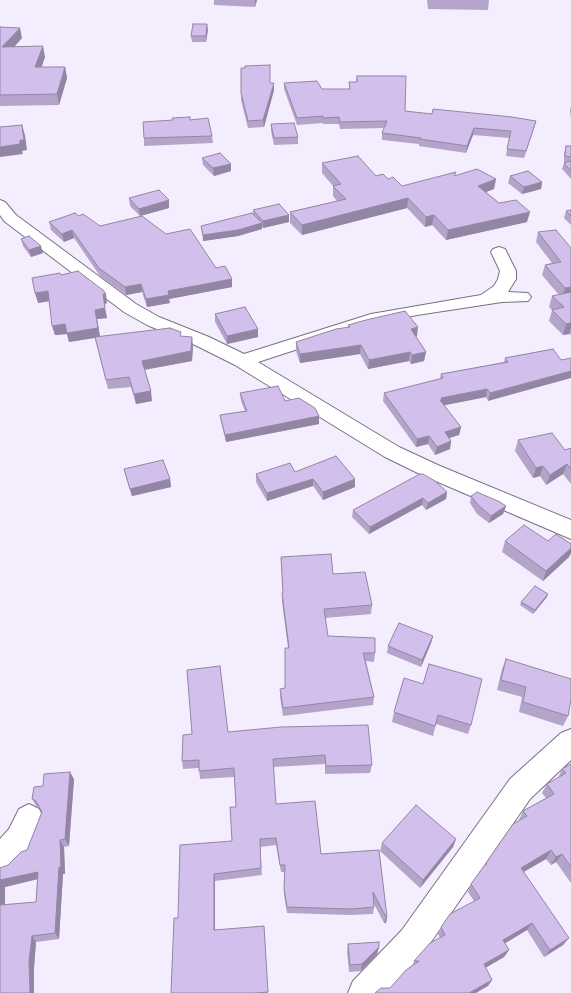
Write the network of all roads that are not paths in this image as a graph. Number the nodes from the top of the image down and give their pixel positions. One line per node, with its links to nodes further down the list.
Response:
1 (0, 205): 5 (street)
2 (499, 252): 4 (street)
3 (522, 297): 4 (street)
4 (486, 299): 5 (street)
5 (242, 361): 6 (street)
6 (571, 530)
7 (571, 742): 10 (street)
8 (29, 819): 9 (street)
9 (0, 860)
10 (365, 993)

